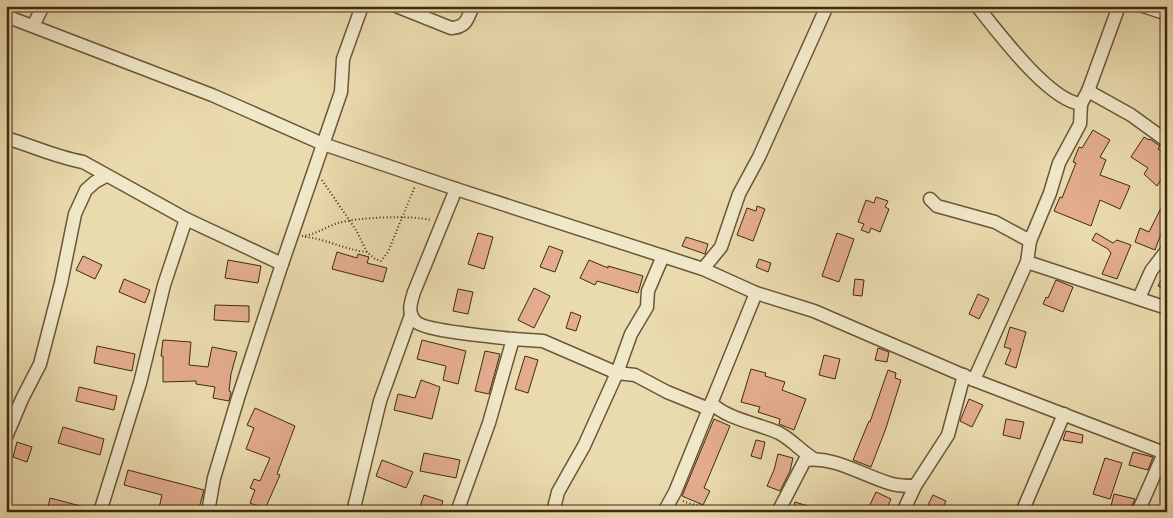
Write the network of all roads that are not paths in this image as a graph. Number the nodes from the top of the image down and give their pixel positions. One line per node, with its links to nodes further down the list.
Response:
1 (43, 6): 11 (street)
2 (362, 6): 16 (street)
3 (396, 6): 4 (street)
4 (473, 6)
5 (827, 6): 26 (street)
6 (977, 6): 13 (street)
7 (1119, 6): 12 (street)
8 (1143, 6): 9 (street)
9 (1167, 14)
10 (6, 16): 11 (street)
11 (33, 26): 16 (street)
12 (1088, 92): 13 (street); 15 (street)
13 (1080, 104): 21 (street)
14 (6, 138): 17 (street)
15 (1167, 141)
16 (324, 144): 18 (street); 25 (street)
17 (106, 176): 20 (street); 36 (street)
18 (456, 190): 23 (street); 30 (street)
19 (930, 199): 21 (street)
20 (186, 219): 25 (street); 40 (street)
21 (1030, 241): 24 (street)
22 (1167, 250): 28 (street)
23 (663, 256): 26 (street); 32 (street)
24 (1027, 262): 28 (street); 33 (street)
25 (282, 264): 41 (street)
26 (703, 269): 27 (street)
27 (756, 294): 33 (street); 34 (street)
28 (1138, 298): 29 (street)
29 (1167, 308)
30 (411, 315): 31 (street); 42 (street)
31 (513, 339): 32 (street); 43 (street)
32 (617, 373): 34 (street); 44 (street)
33 (969, 378): 35 (street); 39 (street)
34 (710, 406): 38 (street); 45 (street)
35 (1064, 414): 37 (street); 48 (street)
36 (6, 437)
37 (1165, 454): 49 (street)
38 (814, 459): 39 (street); 46 (street)
39 (915, 486): 47 (street)
40 (100, 512)
41 (208, 512)
42 (353, 512)
43 (457, 512)
44 (553, 512)
45 (664, 512)
46 (778, 512)
47 (903, 512)
48 (1022, 512)
49 (1138, 512)

